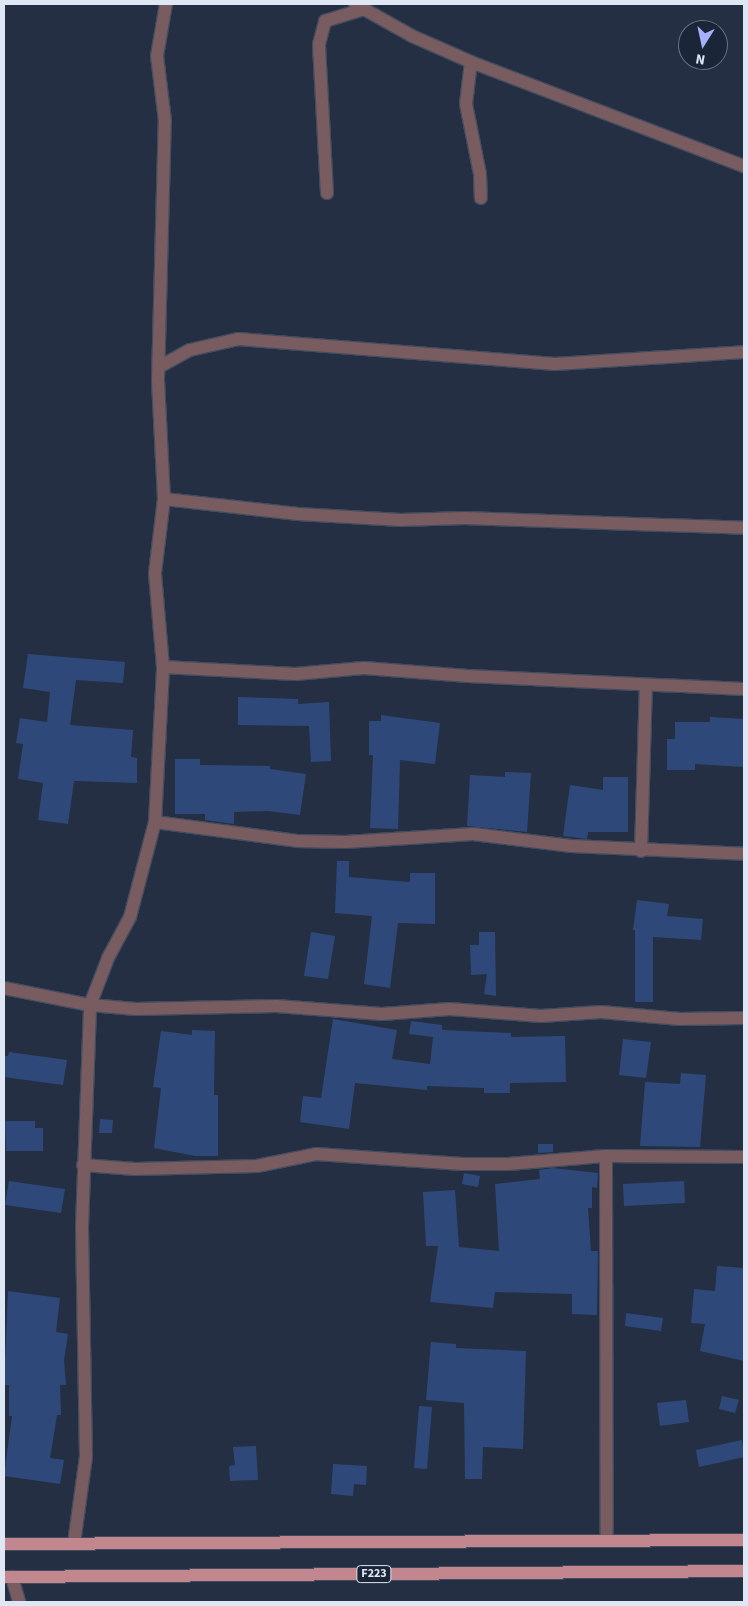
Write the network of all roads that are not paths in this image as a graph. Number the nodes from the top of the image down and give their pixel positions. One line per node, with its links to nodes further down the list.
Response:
1 (166, 4): 8 (street)
2 (360, 7): 3 (street); 5 (street)
3 (470, 62): 4 (street); 6 (street)
4 (744, 166)
5 (327, 193)
6 (481, 198)
7 (744, 352): 8 (street)
8 (159, 367): 9 (street)
9 (164, 499): 10 (street); 11 (street)
10 (744, 528)
11 (163, 667): 12 (street); 14 (street)
12 (646, 686): 13 (street); 15 (street)
13 (744, 689)
14 (155, 822): 15 (street); 18 (street)
15 (641, 851): 16 (street)
16 (744, 854)
17 (4, 988): 18 (street)
18 (90, 1005): 19 (street); 22 (street)
19 (744, 1018)
20 (606, 1156): 21 (street); 22 (street); 23 (street)
21 (744, 1157)
22 (82, 1165): 25 (street)
23 (607, 1540): 24 (main road); 25 (main road)
24 (744, 1540)
25 (74, 1543): 26 (main road)
26 (4, 1544)
27 (744, 1571): 28 (main road, F223)
28 (8, 1577): 29 (street)
29 (19, 1602)

